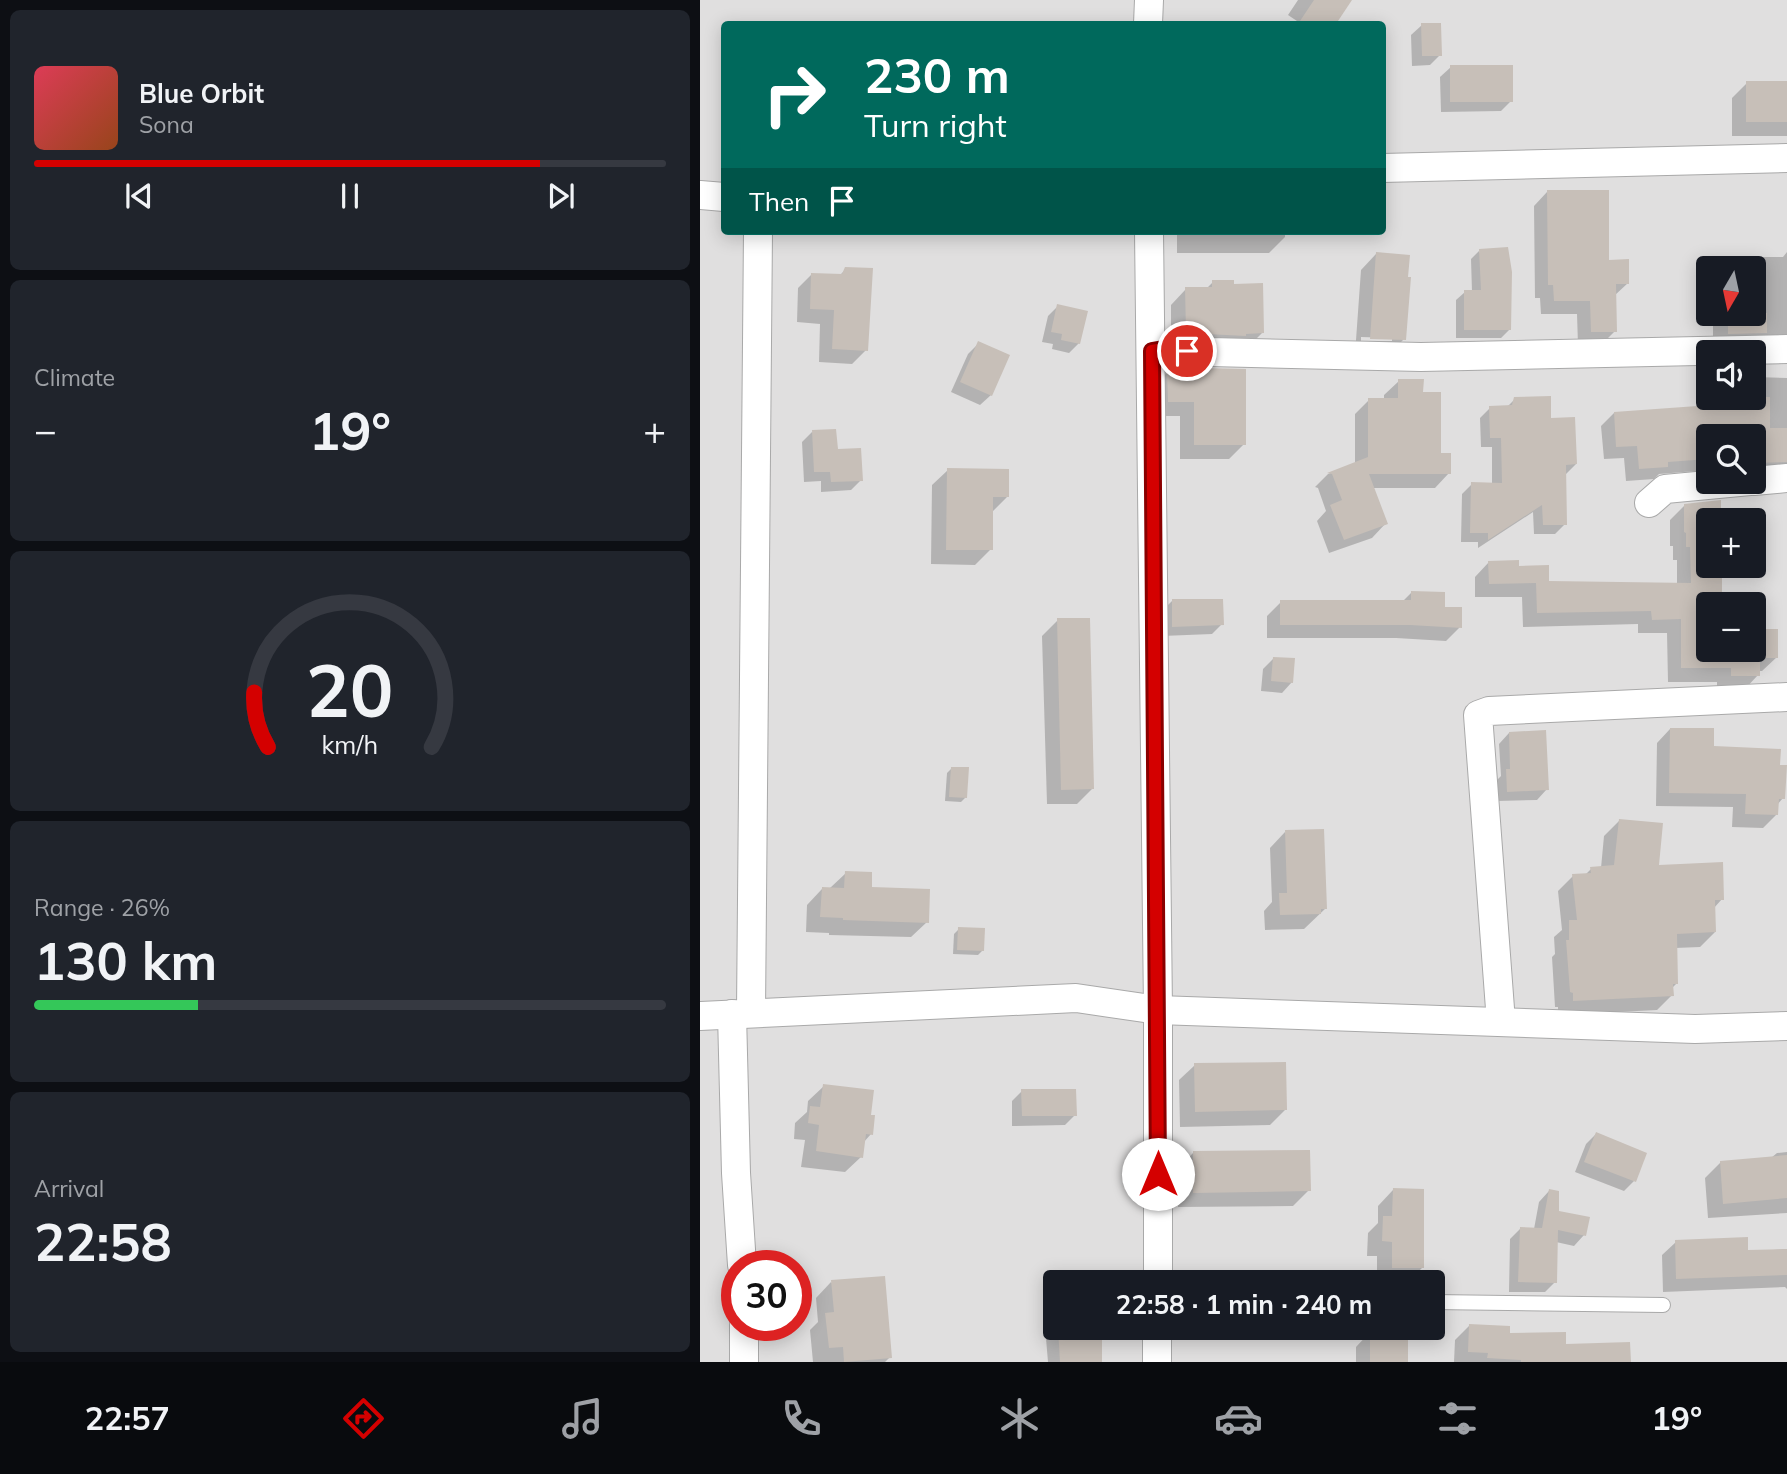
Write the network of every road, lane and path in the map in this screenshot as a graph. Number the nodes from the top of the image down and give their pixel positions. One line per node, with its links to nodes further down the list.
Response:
1 (1149, 0): 2 (street)
2 (1148, 21)
3 (1787, 159): 4 (street)
4 (1386, 168)
5 (700, 195): 6 (street)
6 (721, 197)
7 (758, 235): 17 (street)
8 (1149, 235): 10 (street)
9 (1787, 349): 10 (street)
10 (1152, 351): 16 (street)
11 (1787, 478): 12 (street)
12 (1766, 480)
13 (1696, 486): 14 (street)
14 (1649, 503)
15 (1787, 697): 19 (street)
16 (1158, 1010): 17 (street); 19 (street); 22 (street)
17 (742, 1013): 18 (street); 21 (street)
18 (700, 1016)
19 (1501, 1022): 20 (street)
20 (1787, 1027)
21 (741, 1250)
22 (1158, 1270)
23 (1445, 1301): 24 (lane)
24 (1663, 1305)
25 (1157, 1340): 28 (street)
26 (744, 1341): 27 (street)
27 (744, 1362)
28 (1157, 1362)

